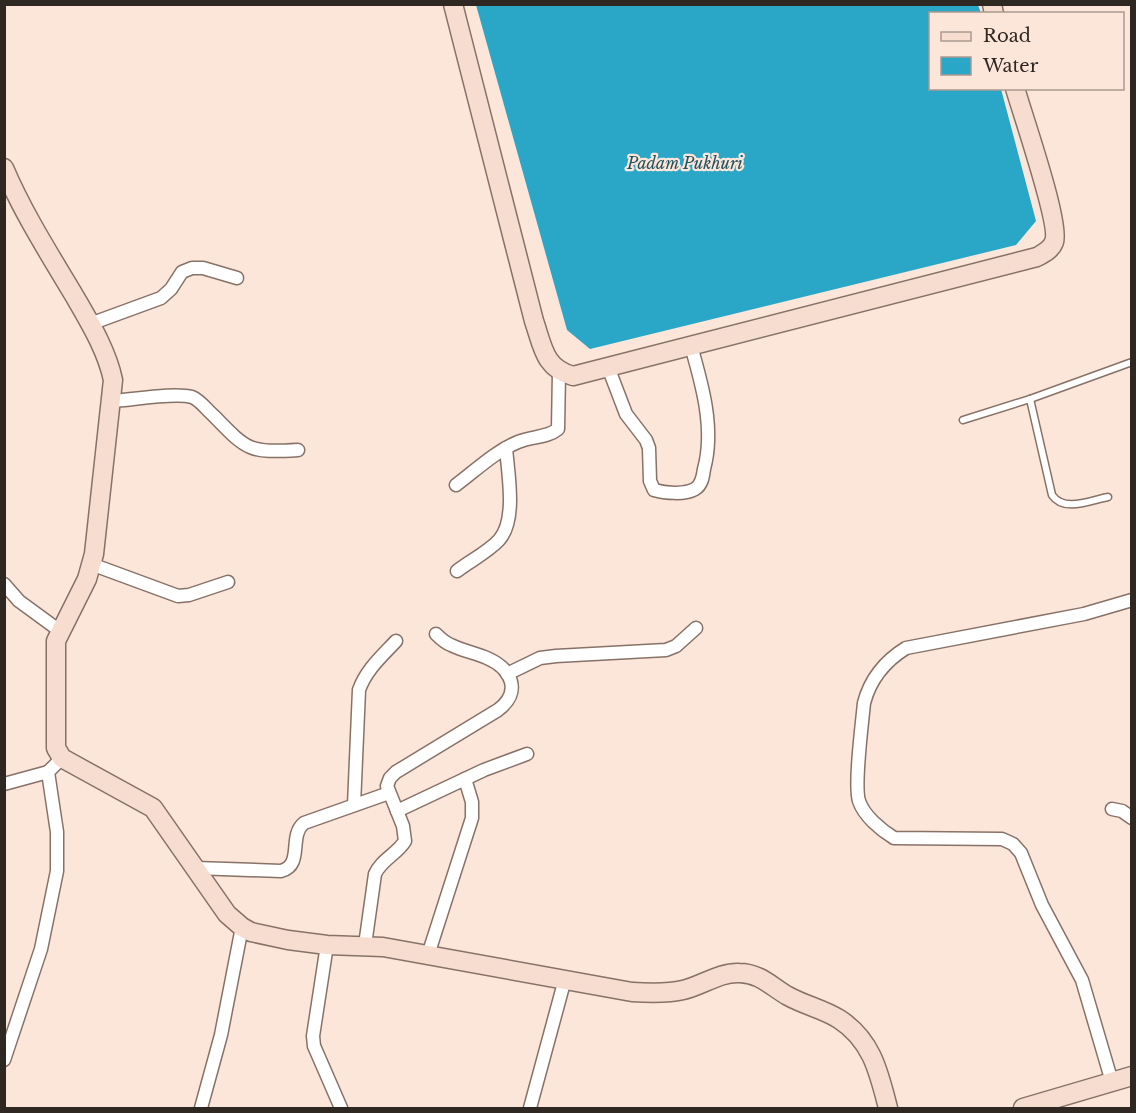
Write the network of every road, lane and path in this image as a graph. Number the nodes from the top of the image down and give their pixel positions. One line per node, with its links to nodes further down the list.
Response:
1 (453, 4): 9 (street)
2 (1016, 90): 6 (street)
3 (4, 168): 5 (street)
4 (237, 278): 5 (street)
5 (90, 324): 11 (street)
6 (691, 346): 8 (street); 8 (street)
7 (1131, 362): 10 (lane)
8 (608, 367): 9 (street)
9 (559, 372): 13 (street)
10 (1030, 399): 12 (lane); 16 (lane)
11 (112, 401): 14 (street); 17 (street)
12 (963, 420)
13 (506, 448): 15 (street); 18 (street)
14 (298, 450)
15 (456, 485)
16 (1108, 497)
17 (91, 564): 19 (street); 23 (street)
18 (457, 571)
19 (228, 582)
20 (4, 584): 23 (street)
21 (1131, 600): 45 (street)
22 (696, 628): 26 (street)
23 (60, 631): 28 (street)
24 (436, 634): 26 (street)
25 (396, 641): 33 (street)
26 (507, 674): 32 (street)
27 (527, 754): 30 (street)
28 (62, 758): 29 (street); 37 (street)
29 (48, 772): 31 (street); 43 (street)
30 (465, 779): 35 (street); 41 (street)
31 (4, 784)
32 (388, 793): 33 (street); 35 (street)
33 (354, 805): 37 (street)
34 (1112, 809): 36 (street)
35 (397, 811): 40 (street)
36 (1131, 818)
37 (195, 868): 38 (street)
38 (242, 927): 39 (street); 46 (street)
39 (327, 945): 40 (street); 47 (street)
40 (365, 945): 41 (street)
41 (428, 955): 42 (street)
42 (566, 979): 48 (street); 49 (street)
43 (5, 1057)
44 (1131, 1076): 45 (street)
45 (1112, 1082): 50 (street)
46 (201, 1108)
47 (341, 1108)
48 (530, 1108)
49 (888, 1108)
50 (1023, 1108)

